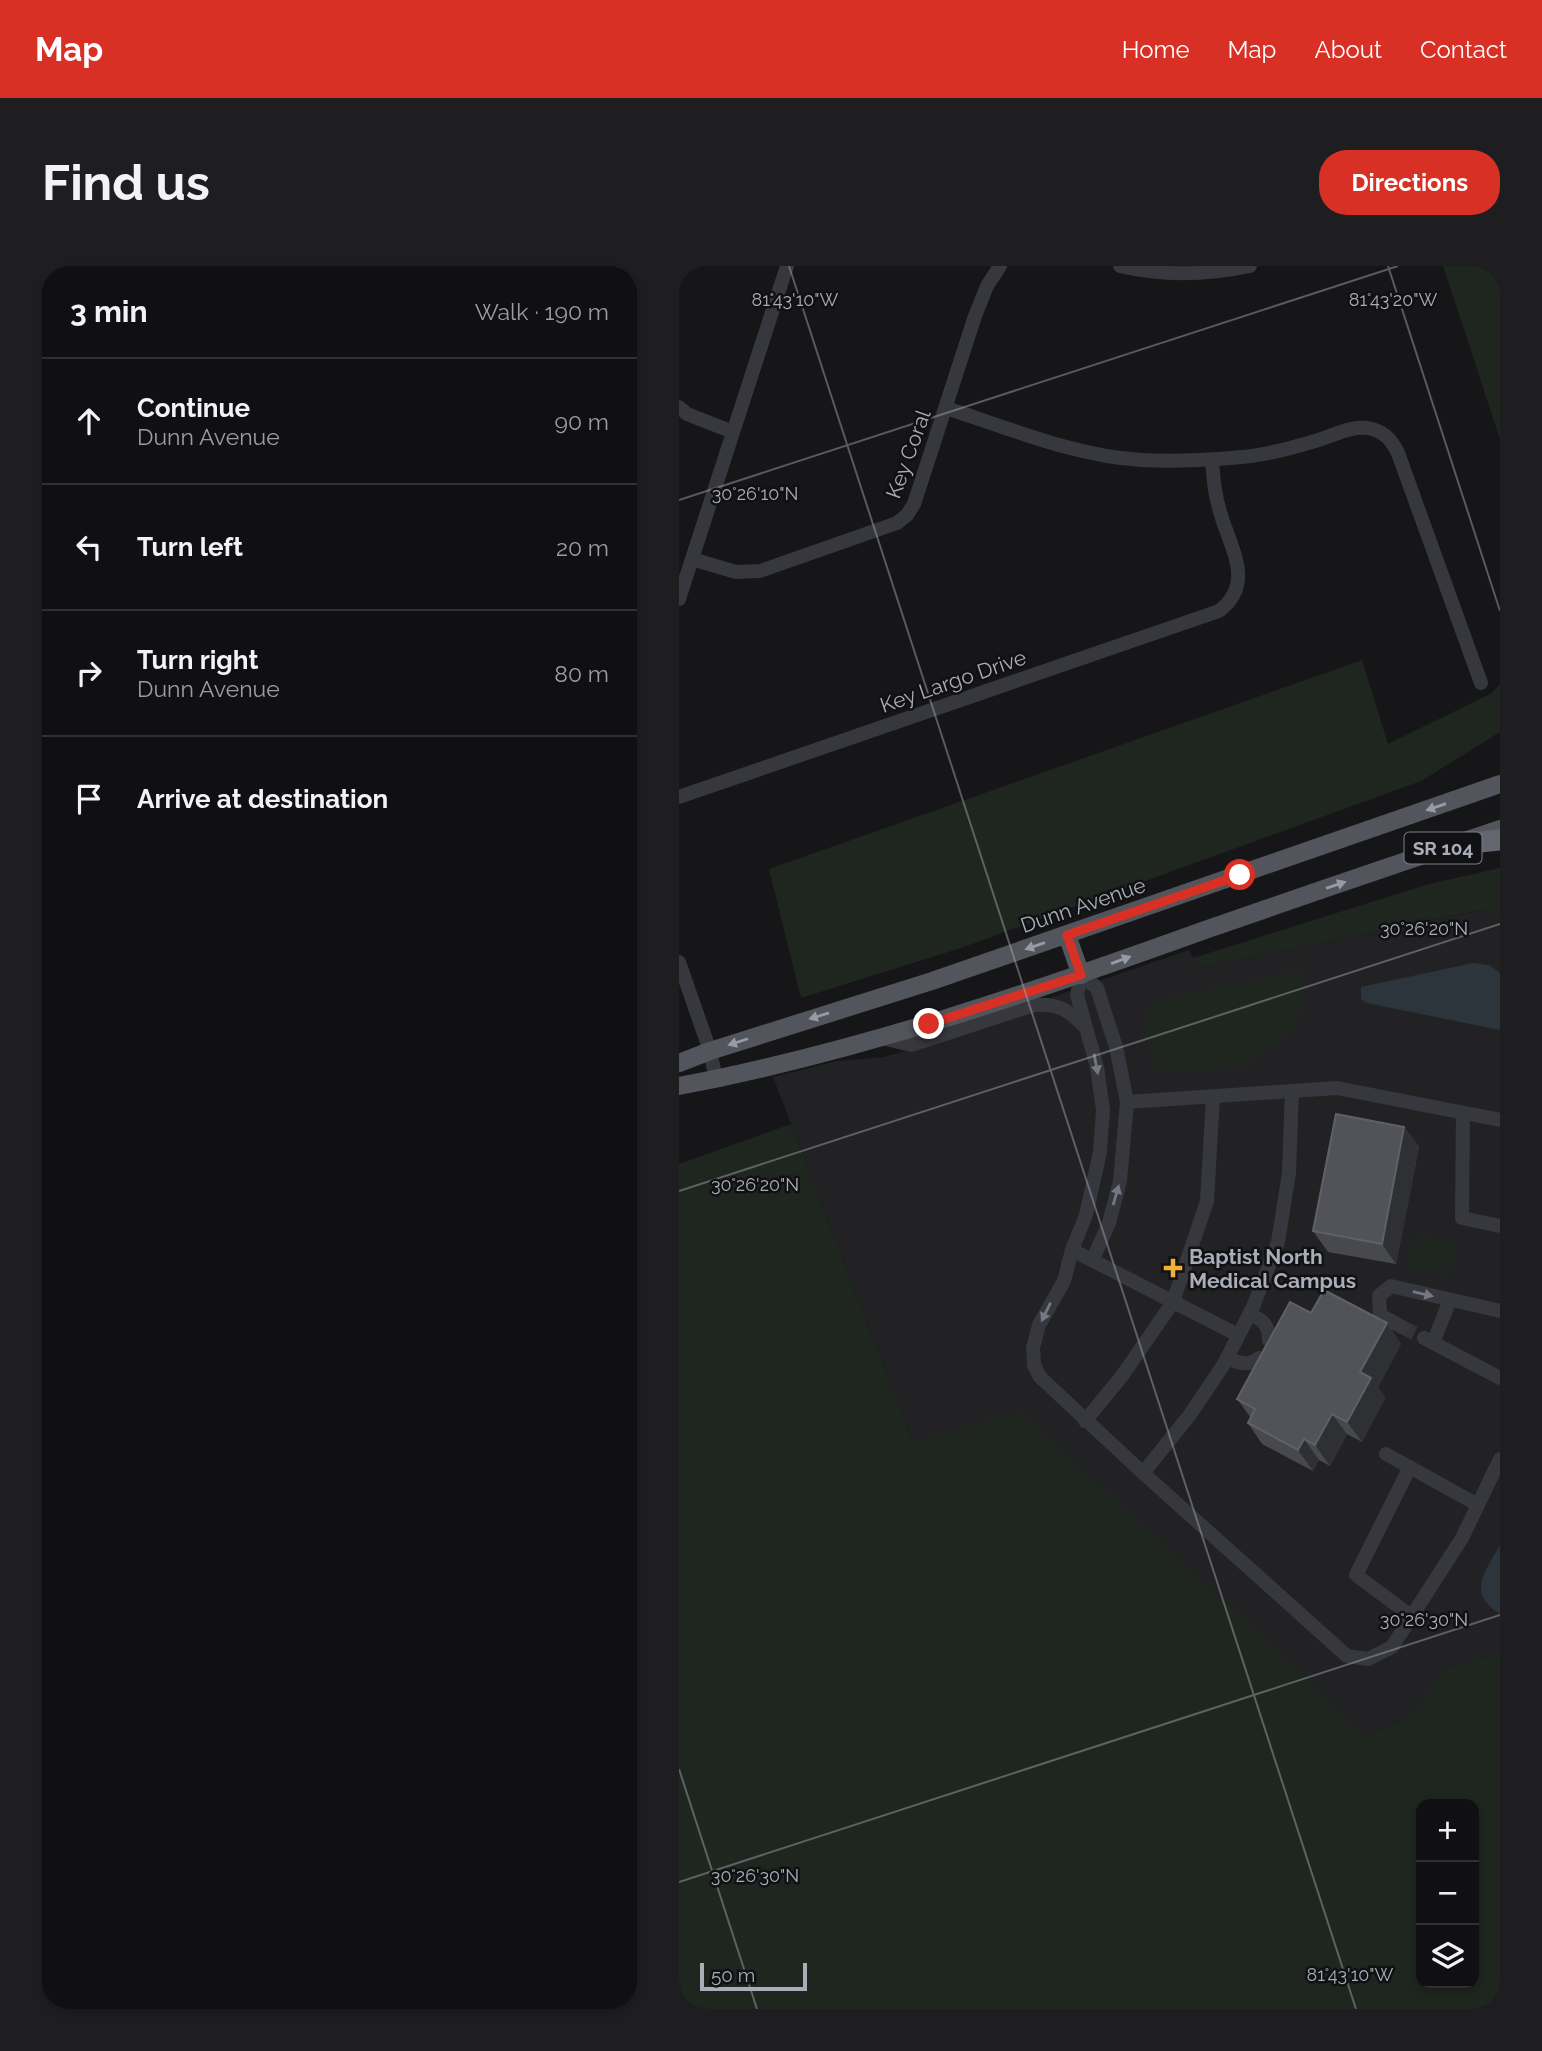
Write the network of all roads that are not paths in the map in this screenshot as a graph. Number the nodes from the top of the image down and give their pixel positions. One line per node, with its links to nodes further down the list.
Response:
1 (787, 266): 7 (street)
2 (1000, 266): 6 (street)
3 (1120, 266): 4 (street)
4 (1249, 266)
5 (679, 407): 7 (street)
6 (946, 408): 8 (street, Key Coral); 9 (street, Key Coral)
7 (733, 432): 9 (street)
8 (1212, 460): 11 (street, Key Coral); 13 (street, Key Largo Drive)
9 (692, 559): 10 (street)
10 (679, 599)
11 (1481, 683)
12 (1500, 784): 17 (main road, Dunn Avenue / SR 104, one-way to 17)
13 (679, 797)
14 (1500, 829): 16 (main road, SR 104)
15 (1500, 840): 16 (highway)
16 (1451, 845): 19 (main road, SR 104, one-way to 16)
17 (1067, 935): 19 (main road); 23 (main road, Dunn Avenue / SR 104, one-way to 23)
18 (679, 962): 20 (street)
19 (1081, 975): 21 (street); 22 (main road, SR 104); 29 (street)
20 (682, 980): 23 (street)
21 (1089, 1032): 22 (street); 33 (street, one-way to 33)
22 (882, 1038): 25 (main road, SR 104)
23 (710, 1051): 24 (main road, Dunn Avenue / SR 104); 25 (street)
24 (679, 1063)
25 (716, 1079): 26 (main road, SR 104)
26 (679, 1086)
27 (1292, 1091): 28 (street); 30 (street); 38 (street)
28 (1213, 1097): 29 (street); 36 (street)
29 (1127, 1102): 34 (street, one-way to 29)
30 (1463, 1113): 31 (street); 32 (street)
31 (1500, 1120)
32 (1500, 1226)
33 (1072, 1250): 34 (street); 45 (street, one-way to 45)
34 (1093, 1259): 36 (street)
35 (1450, 1300): 37 (street); 39 (street, one-way to 35); 44 (street)
36 (1173, 1302): 40 (street); 45 (street)
37 (1500, 1311)
38 (1250, 1314): 40 (street); 41 (street)
39 (1402, 1327)
40 (1238, 1335): 42 (street)
41 (1269, 1340)
42 (1227, 1358): 43 (street); 49 (street)
43 (1259, 1358)
44 (1500, 1378)
45 (1085, 1421): 49 (street)
46 (1386, 1454): 48 (street)
47 (1500, 1459): 50 (street)
48 (1410, 1467): 50 (street); 51 (street)
49 (1143, 1474): 51 (street)
50 (1478, 1505): 51 (street)
51 (1411, 1616)

